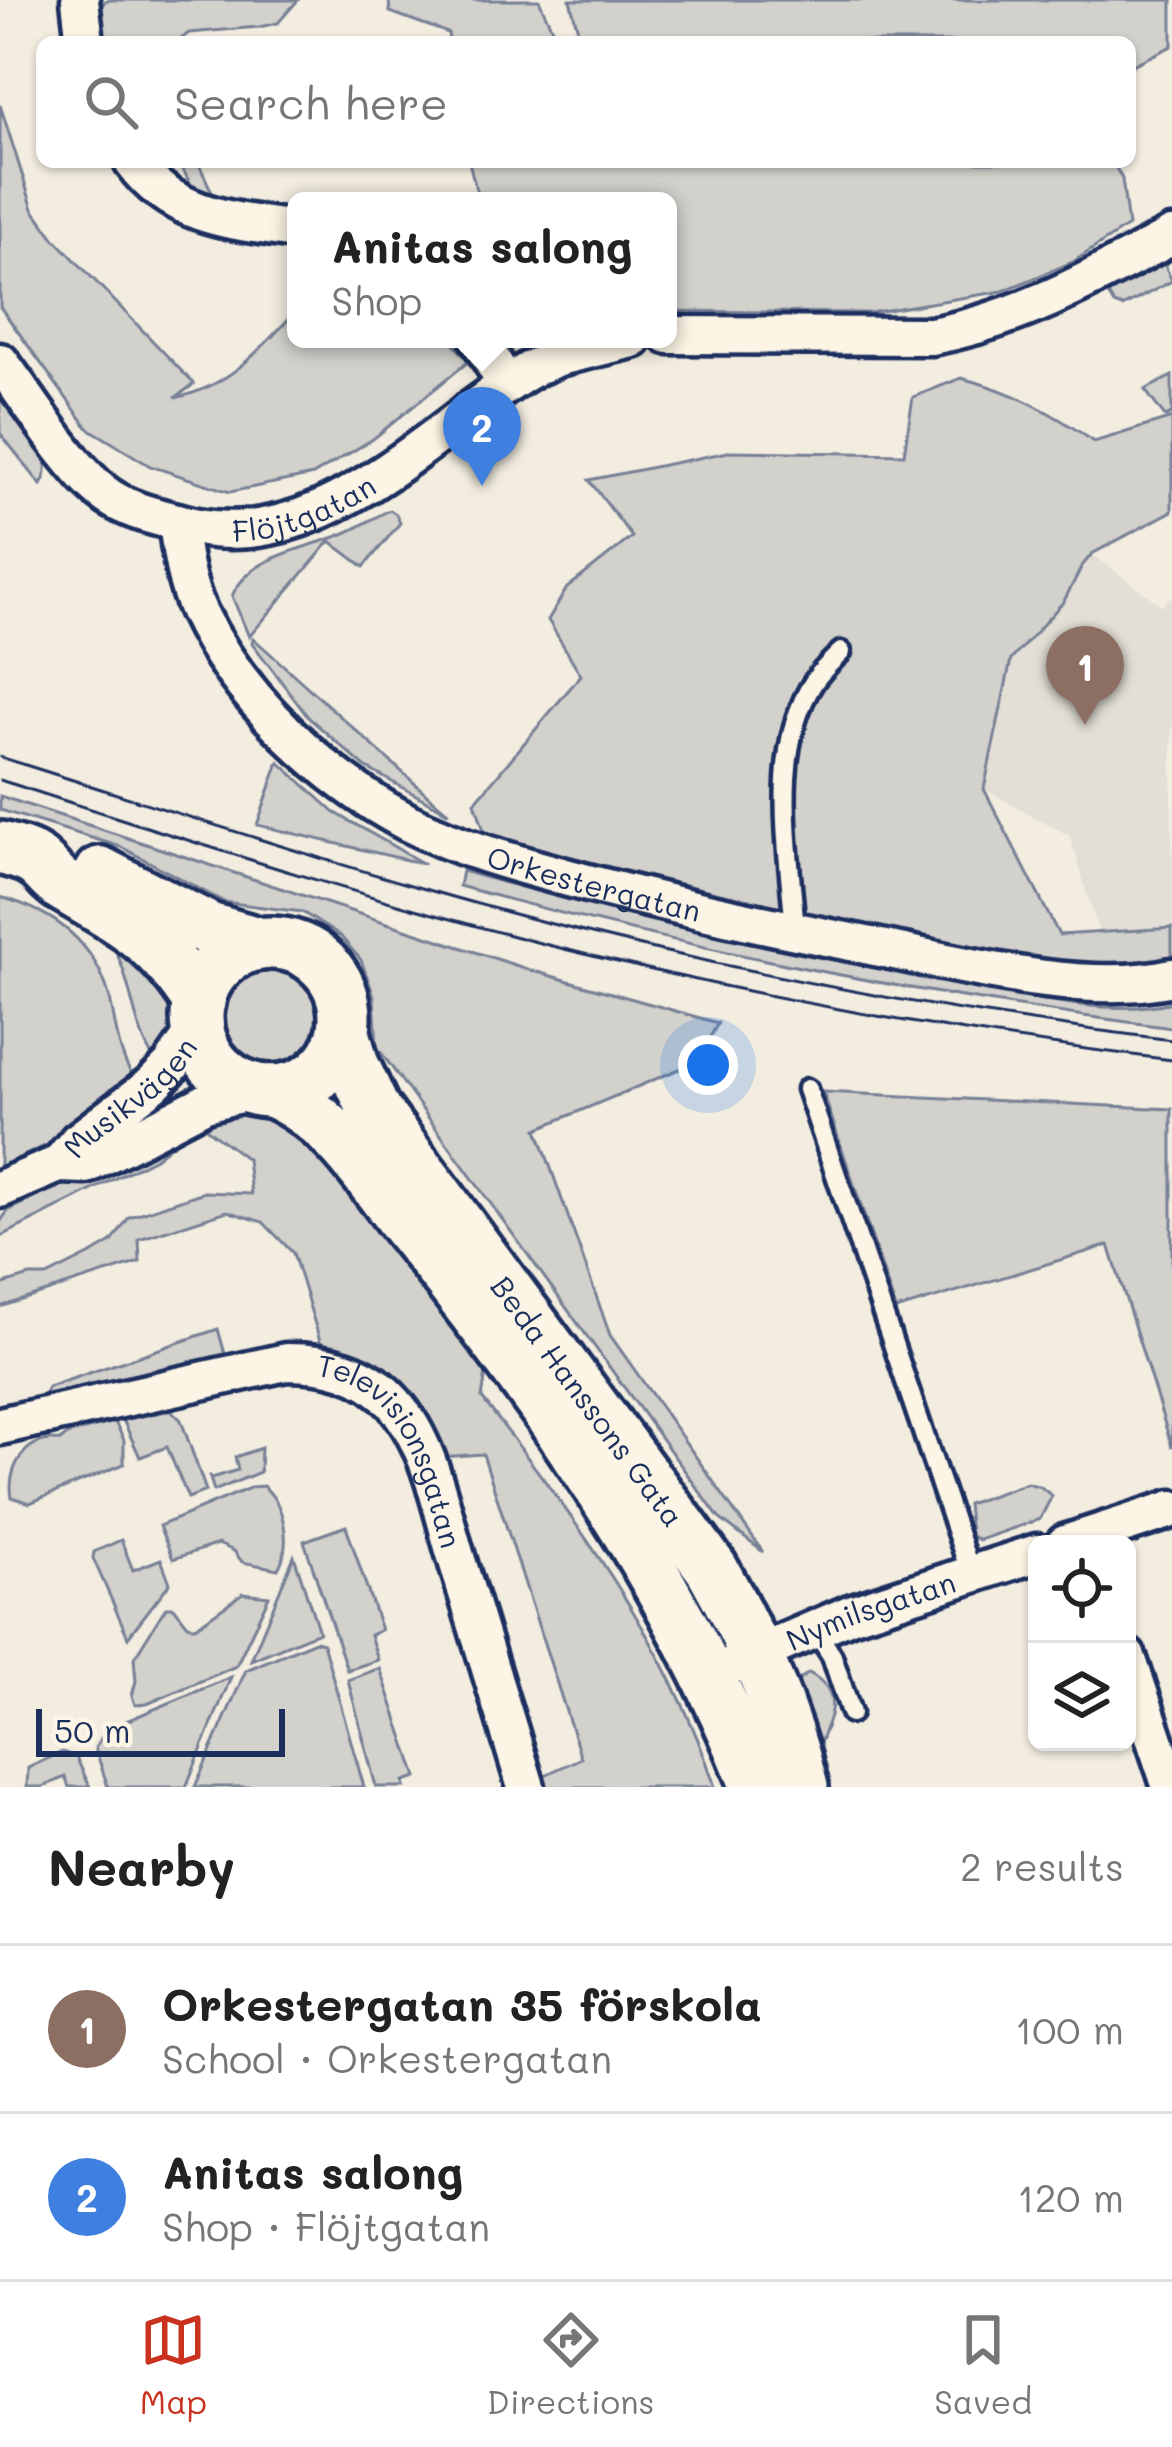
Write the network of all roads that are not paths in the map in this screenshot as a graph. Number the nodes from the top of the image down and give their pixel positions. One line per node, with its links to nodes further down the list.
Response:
1 (80, 0): 2 (street)
2 (84, 36)
3 (137, 168): 4 (street)
4 (287, 229)
5 (1172, 236): 6 (street)
6 (677, 335)
7 (484, 348): 10 (street)
8 (596, 348): 10 (street, Flöjtgatan)
9 (0, 362): 11 (street, Flöjtgatan)
10 (506, 384): 11 (street, Flöjtgatan)
11 (177, 522): 14 (street, Orkestergatan)
12 (841, 652): 14 (lane)
13 (19, 854): 15 (street, Beda Hanssons Gata); 17 (street, Beda Hanssons Gata)
14 (795, 931): 16 (street, Orkestergatan)
15 (261, 944): 17 (street); 18 (street, Beda Hanssons Gata)
16 (1172, 977)
17 (198, 1014): 20 (street, Beda Hanssons Gata); 21 (street, Musikvägen)
18 (344, 1033): 20 (street); 29 (street, Beda Hanssons Gata)
19 (807, 1089): 27 (lane)
20 (263, 1091): 21 (street, Musikvägen); 30 (street, Beda Hanssons Gata)
21 (58, 1164): 22 (street, Musikvägen)
22 (0, 1189)
23 (0, 1426): 33 (street, Televisionsgatan)
24 (1172, 1509): 25 (street)
25 (1100, 1535)
26 (1028, 1556): 27 (street, Nymilsgatan)
27 (971, 1574): 28 (street, Nymilsgatan)
28 (814, 1628): 29 (street, Nymilsgatan); 32 (lane)
29 (757, 1652): 30 (street, Nymilsgatan); 35 (street, Beda Hanssons Gata)
30 (709, 1676): 34 (street, Beda Hanssons Gata)
31 (1136, 1684): 36 (street)
32 (851, 1713)
33 (526, 1787)
34 (757, 1787)
35 (802, 1787)
36 (1171, 1787)

